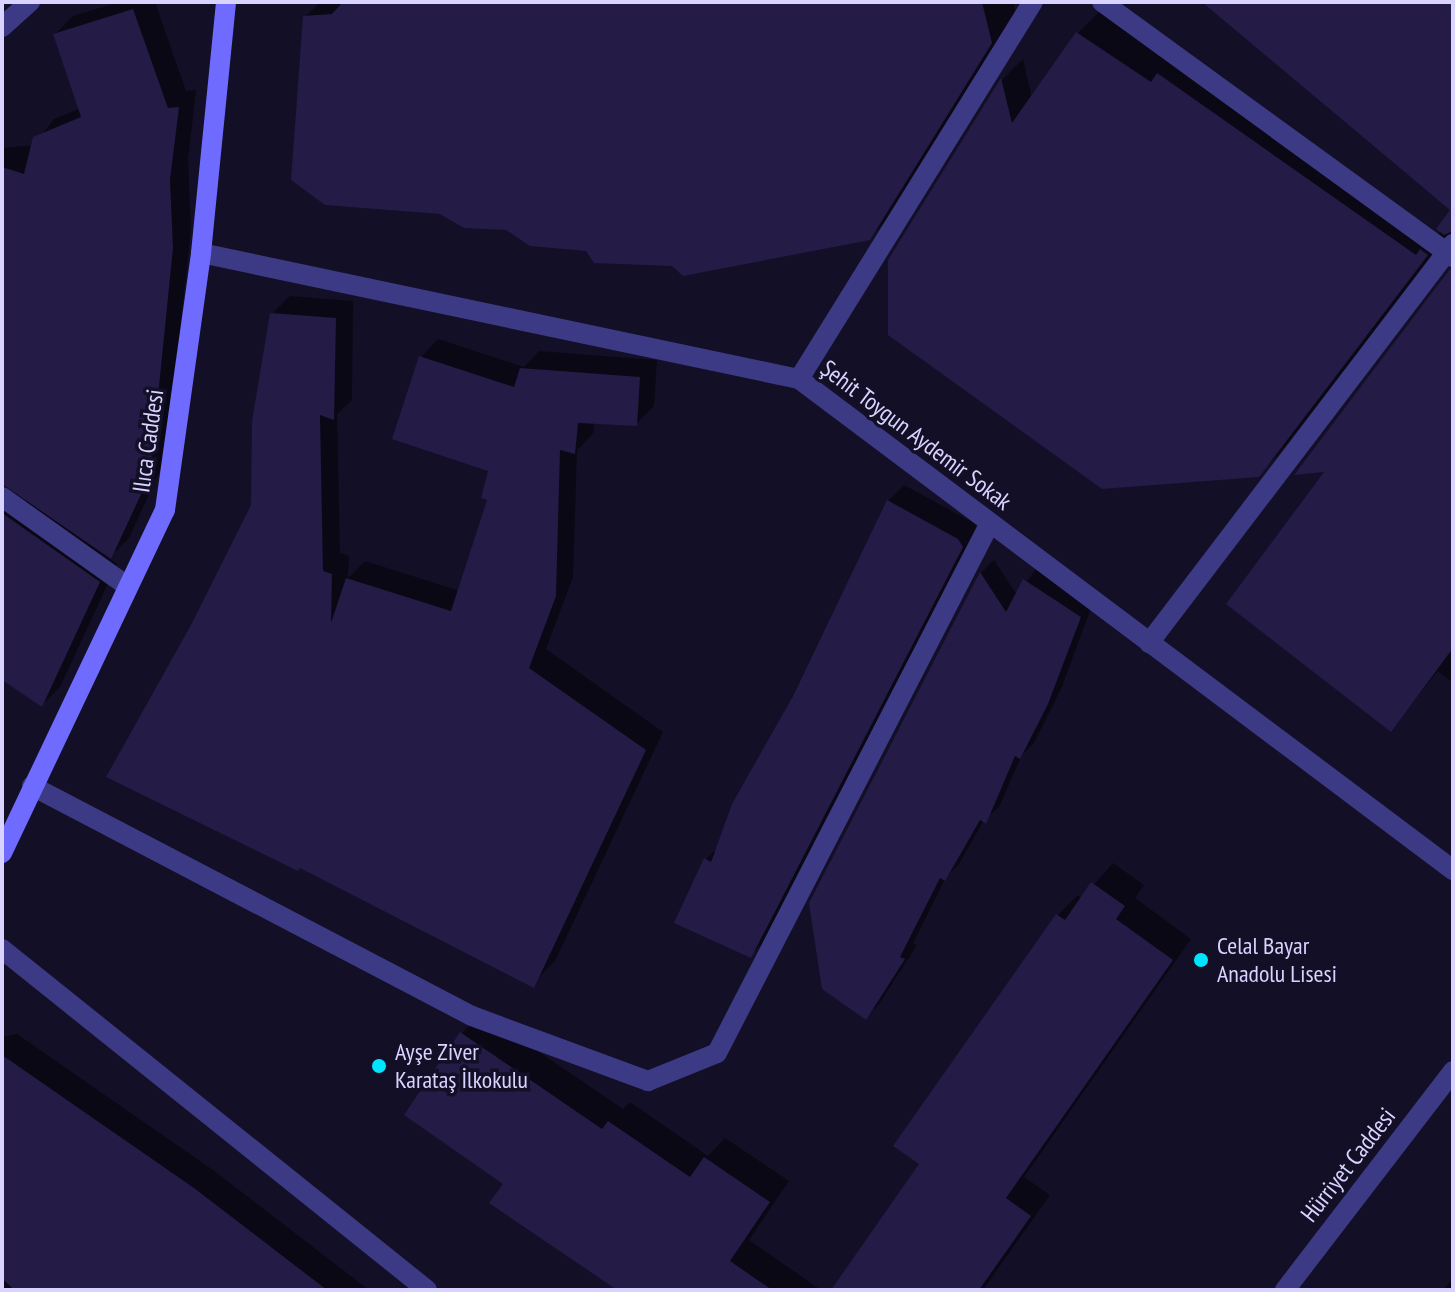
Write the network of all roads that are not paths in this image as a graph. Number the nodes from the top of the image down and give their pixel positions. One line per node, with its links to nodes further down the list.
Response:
1 (30, 2): 5 (street)
2 (226, 2): 7 (street, Ilıca Caddesi)
3 (1033, 2): 8 (street)
4 (1102, 2): 6 (street)
5 (2, 27)
6 (1451, 251): 12 (street)
7 (201, 253): 8 (street, Şehit Toygun Aydemir Sokak); 11 (street, Ilıca Caddesi)
8 (799, 379): 10 (street, Şehit Toygun Aydemir Sokak)
9 (2, 497): 11 (street)
10 (990, 523): 12 (street, Şehit Toygun Aydemir Sokak); 13 (street)
11 (126, 585): 13 (street, Ilıca Caddesi)
12 (1149, 643): 15 (street, Şehit Toygun Aydemir Sokak)
13 (32, 786): 14 (street, Ilıca Caddesi)
14 (4, 845)
15 (1453, 870)
16 (2, 949): 18 (street)
17 (1453, 1071): 19 (street, Hürriyet Caddesi)
18 (427, 1290)
19 (1285, 1290)

